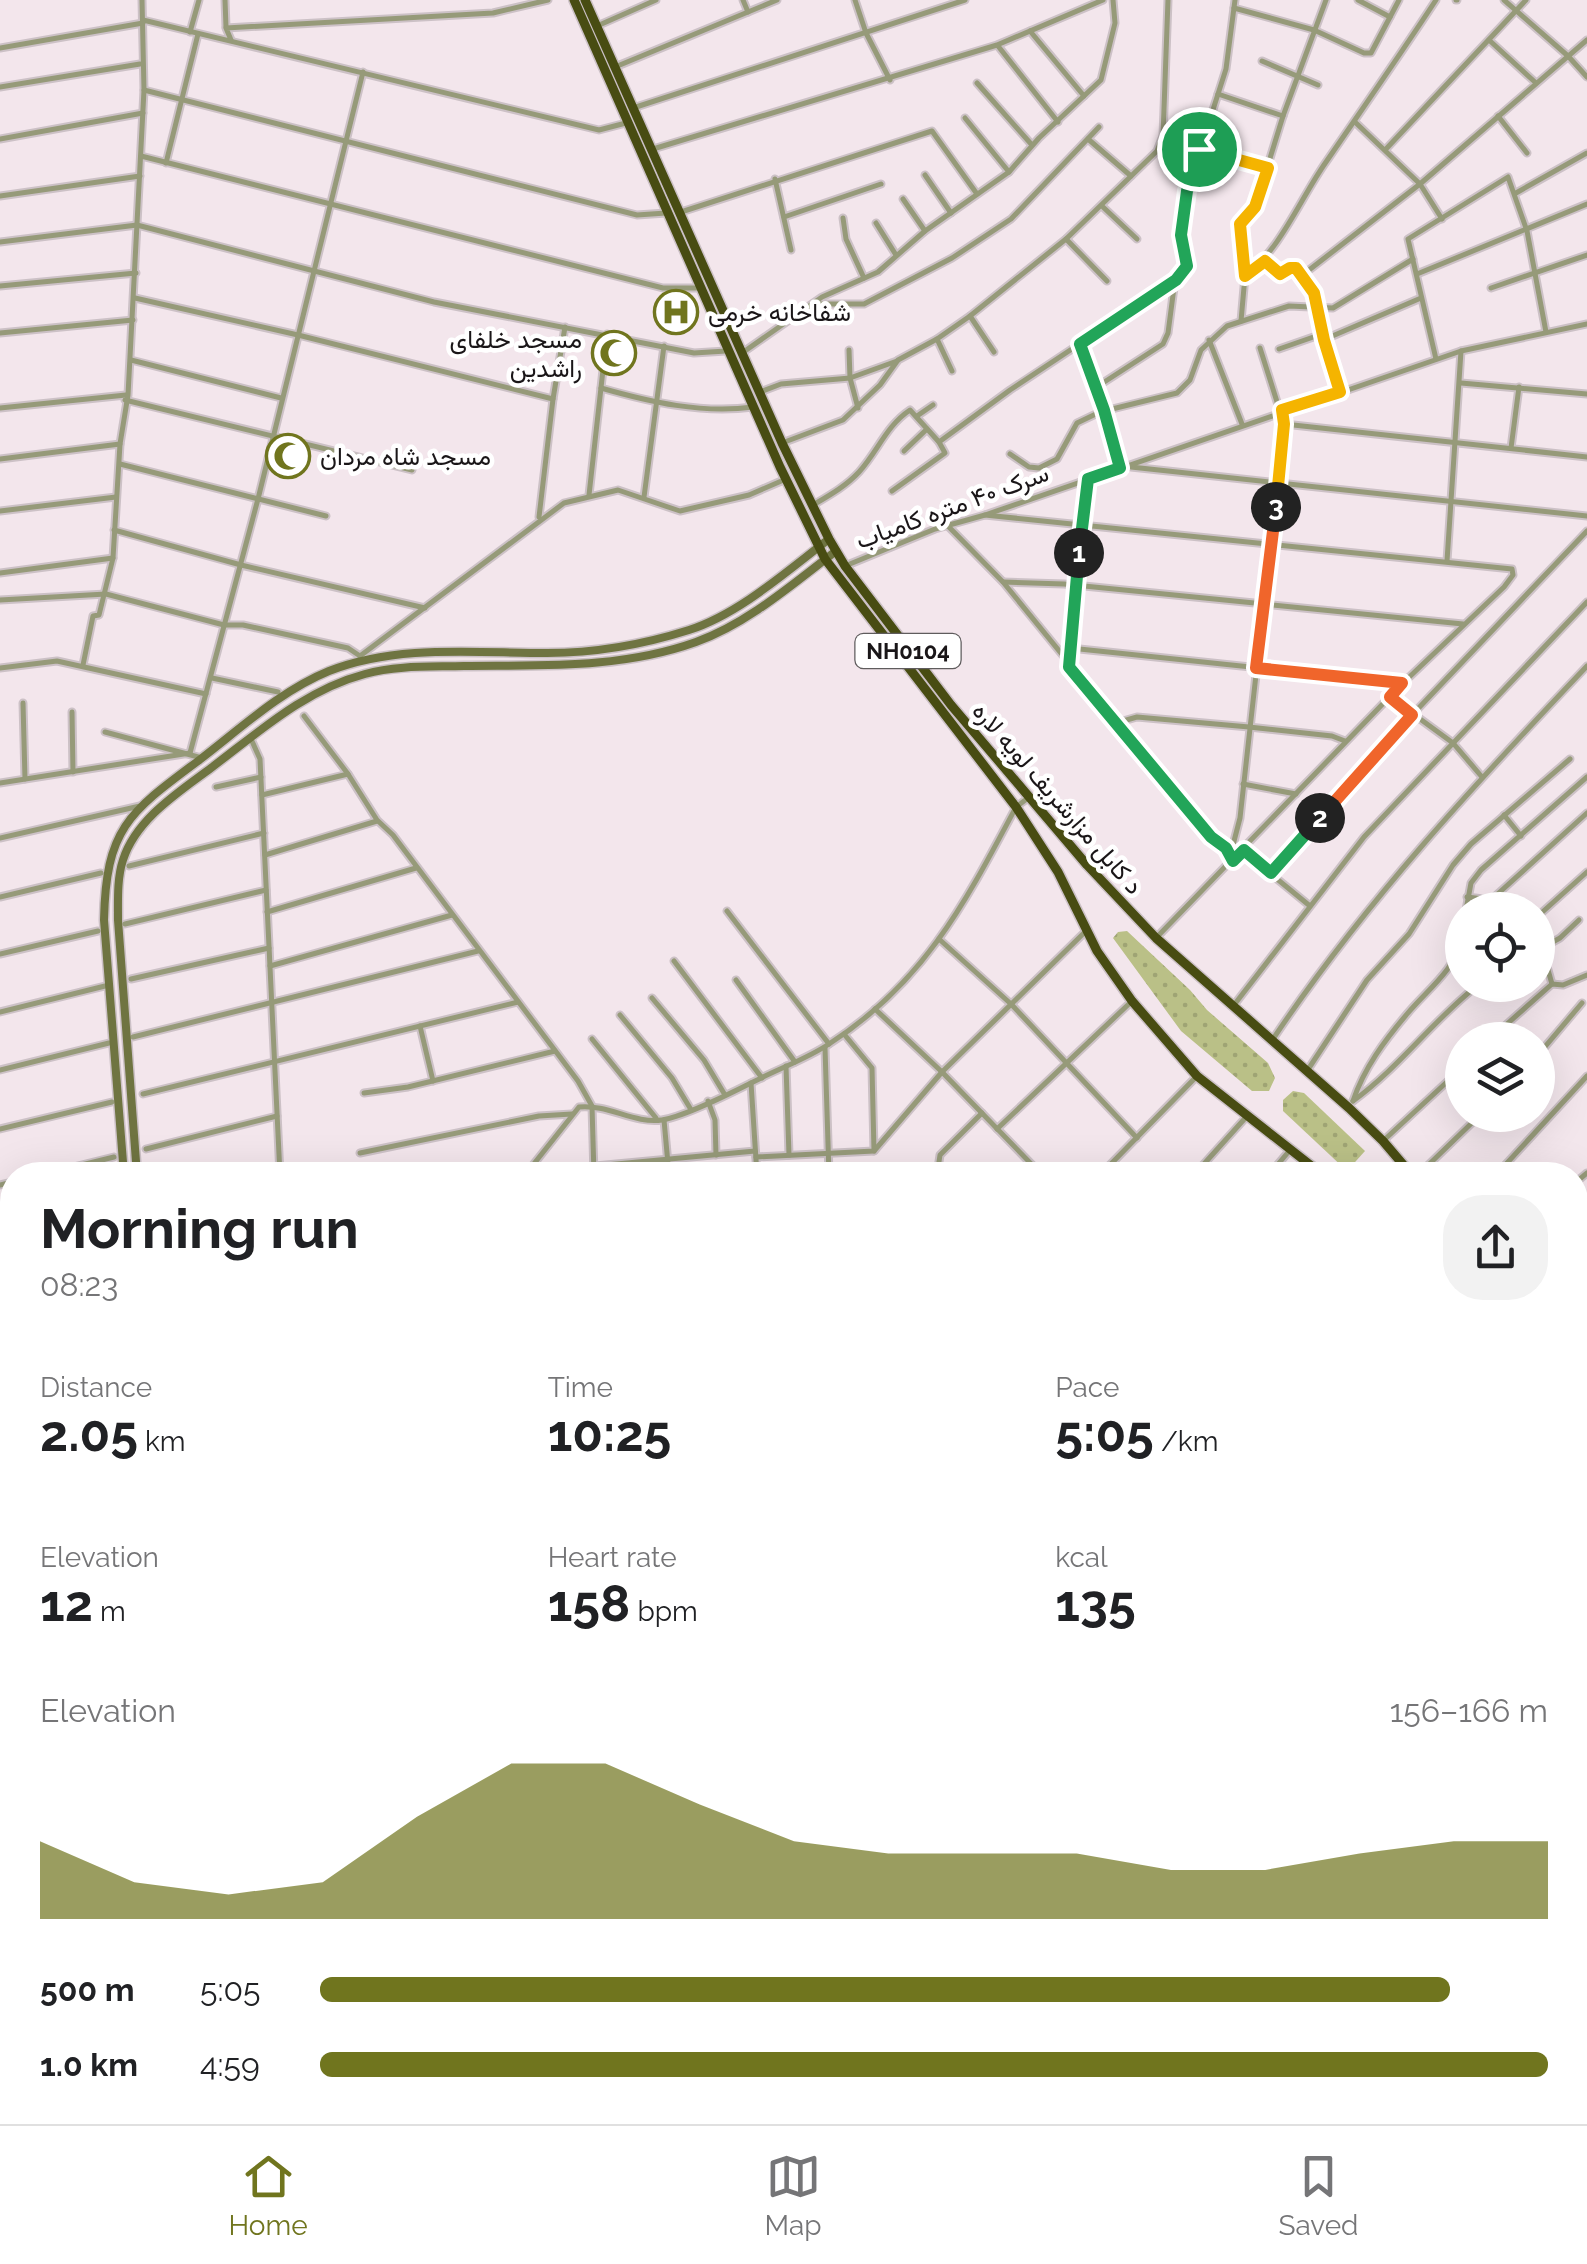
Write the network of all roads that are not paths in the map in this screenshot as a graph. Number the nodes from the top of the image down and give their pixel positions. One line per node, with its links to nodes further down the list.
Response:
1 (142, 0): 27 (street)
2 (199, 0): 32 (street)
3 (225, 0): 29 (street)
4 (548, 0): 29 (street)
5 (574, 0): 61 (highway, د کابل مزارشریف لویه لاره / NH0104)
6 (585, 0): 28 (highway, د کابل مزارشریف لویه لاره / NH0104)
7 (656, 0): 28 (street)
8 (743, 0): 25 (street)
9 (777, 0): 25 (street)
10 (855, 0): 33 (street)
11 (965, 0): 33 (street)
12 (1082, 0): 23 (street)
13 (1103, 0): 23 (street)
14 (1113, 0): 53 (street)
15 (1168, 0): 64 (street)
16 (1326, 0): 30 (street)
17 (1358, 0): 26 (street)
18 (1398, 0): 26 (street)
19 (1436, 0): 62 (street)
20 (1504, 0): 24 (street)
21 (1526, 0): 24 (street)
22 (1234, 4): 30 (street); 52 (street)
23 (1087, 8): 31 (street)
24 (1516, 10): 35 (street); 39 (street)
25 (748, 12): 42 (street)
26 (1390, 17): 30 (street)
27 (143, 21): 32 (street); 38 (street); 41 (street)
28 (597, 26): 42 (highway, د کابل مزارشریف لویه لاره / NH0104)
29 (226, 28): 34 (street)
30 (1314, 30): 44 (street)
31 (1030, 31): 37 (street); 53 (street)
32 (194, 33): 34 (street); 54 (street)
33 (866, 33): 46 (street); 55 (street)
34 (231, 40): 43 (street)
35 (1489, 40): 48 (street); 71 (street)
36 (1587, 40): 39 (street)
37 (997, 45): 46 (street); 60 (street)
38 (0, 48)
39 (1568, 56): 45 (street); 48 (street)
40 (1262, 61): 44 (street)
41 (142, 64): 50 (street); 51 (street)
42 (615, 67): 55 (highway, د کابل مزارشریف لویه لاره / NH0104)
43 (363, 72): 61 (street); 66 (street)
44 (1298, 76): 49 (street); 57 (street)
45 (1587, 77)
46 (890, 80): 69 (street)
47 (977, 83): 68 (street)
48 (1536, 83): 58 (street)
49 (1318, 86)
50 (0, 88)
51 (144, 90): 54 (street); 56 (street)
52 (1218, 94): 57 (street); 70 (street)
53 (1084, 96): 60 (street)
54 (180, 98): 66 (street); 75 (street)
55 (632, 108): 69 (highway, د کابل مزارشریف لویه لاره / NH0104)
56 (143, 114): 65 (street); 74 (street)
57 (1284, 116): 76 (street)
58 (1498, 116): 72 (street); 83 (street)
59 (965, 118): 77 (street)
60 (1058, 122): 68 (street)
61 (626, 123): 91 (highway, د کابل مزارشریف لویه لاره / NH0104)
62 (1356, 123): 71 (street); 108 (street)
63 (1099, 127): 67 (street)
64 (1163, 136): 70 (street); 80 (street)
65 (0, 140)
66 (347, 140): 89 (street); 91 (street)
67 (1088, 140): 80 (street); 123 (street)
68 (1032, 145): 77 (street)
69 (654, 149): 92 (highway, د کابل مزارشریف لویه لاره / NH0104)
70 (1199, 149): 76 (street); 116 (street)
71 (1386, 149): 83 (street)
72 (1527, 153)
73 (1587, 153): 84 (street)
74 (141, 156): 75 (street); 79 (street)
75 (166, 162): 89 (street)
76 (1268, 168): 113 (street)
77 (1009, 172): 85 (street)
78 (925, 175): 93 (street)
79 (140, 176): 86 (street); 98 (street)
80 (1131, 176): 90 (street)
81 (775, 179): 85 (street); 92 (street); 94 (street)
82 (881, 184): 94 (street)
83 (1420, 184): 96 (street); 114 (street)
84 (1516, 193): 96 (street); 100 (street)
85 (978, 194): 93 (street)
86 (0, 196)
87 (903, 199): 99 (street)
88 (1587, 204): 100 (street)
89 (331, 205): 109 (street); 119 (street)
90 (1102, 206): 101 (street); 102 (street)
91 (666, 212): 119 (highway, د کابل مزارشریف لویه لاره / NH0104)
92 (681, 212): 145 (highway, د کابل مزارشریف لویه لاره / NH0104)
93 (950, 213): 99 (street)
94 (784, 217): 104 (street)
95 (843, 218): 115 (street)
96 (1442, 219): 107 (street)
97 (876, 223): 105 (street)
98 (137, 225): 103 (street); 109 (street); 111 (street)
99 (925, 231): 105 (street)
100 (1527, 231): 110 (street); 112 (street)
101 (1066, 239): 117 (street); 125 (street)
102 (1136, 239)
103 (0, 242)
104 (791, 250)
105 (896, 255): 115 (street)
106 (1587, 255): 110 (street)
107 (1413, 260): 112 (street); 124 (street)
108 (1265, 261): 113 (street); 114 (street)
109 (314, 272): 129 (street); 133 (street)
110 (1535, 272): 120 (street); 130 (street)
111 (136, 273): 118 (street); 121 (street)
112 (1417, 274): 122 (street)
113 (1245, 276): 127 (street)
114 (1300, 277): 124 (street)
115 (864, 278): 123 (street)
116 (1176, 280): 137 (street); 154 (street)
117 (1108, 281)
118 (0, 286)
119 (700, 288): 141 (highway, د کابل مزارشریف لویه لاره / NH0104)
120 (1490, 288)
121 (134, 298): 126 (street); 133 (street)
122 (1422, 298): 134 (street); 148 (street)
123 (814, 304): 145 (street)
124 (1318, 308): 127 (street); 134 (street)
125 (970, 316): 135 (street); 144 (street)
126 (133, 320): 131 (street); 146 (street)
127 (1241, 321): 136 (street)
128 (1587, 324): 130 (street, سرک ۴۰ متره کامیاب)
129 (566, 327): 132 (street); 160 (street)
130 (1546, 332): 143 (street, سرک ۴۰ متره کامیاب)
131 (0, 333)
132 (608, 334): 138 (street); 153 (street)
133 (298, 335): 159 (street); 160 (street)
134 (1323, 337): 140 (street); 156 (street)
135 (938, 339): 147 (street); 149 (street)
136 (1209, 340): 166 (street); 169 (street)
137 (1080, 344): 154 (street); 173 (street)
138 (664, 346): 141 (street); 161 (street)
139 (1260, 348): 167 (street)
140 (1279, 349)
141 (728, 350): 163 (highway, د کابل مزارشریف لویه لاره / NH0104)
142 (849, 350): 150 (street)
143 (1461, 351): 148 (street, سرک ۴۰ متره کامیاب); 151 (street)
144 (994, 352)
145 (742, 353): 155 (highway, د کابل مزارشریف لویه لاره / NH0104)
146 (131, 360): 158 (street); 159 (street)
147 (898, 360): 150 (street); 165 (street)
148 (1436, 360): 156 (street, سرک ۴۰ متره کامیاب)
149 (952, 371)
150 (850, 378): 155 (street); 165 (street)
151 (1461, 383): 152 (street); 174 (street)
152 (1518, 387): 157 (street); 177 (street)
153 (601, 388): 161 (street); 189 (street)
154 (1095, 388): 166 (street)
155 (760, 392): 176 (highway, د کابل مزارشریف لویه لاره / NH0104)
156 (1340, 392): 167 (street, سرک ۴۰ متره کامیاب)
157 (1587, 394)
158 (127, 397): 164 (street); 172 (street); 175 (street)
159 (281, 398): 172 (street)
160 (552, 399): 199 (street)
161 (657, 404): 163 (street); 191 (street)
162 (932, 404): 168 (street)
163 (753, 407): 185 (highway, د کابل مزارشریف لویه لاره / NH0104)
164 (0, 408)
165 (858, 408): 176 (street)
166 (1104, 410): 179 (street); 183 (street)
167 (1282, 410): 169 (street, سرک ۴۰ متره کامیاب); 170 (street)
168 (917, 416): 171 (street); 194 (street)
169 (1242, 424): 183 (street, سرک ۴۰ متره کامیاب)
170 (1284, 424): 174 (street); 187 (street)
171 (927, 429): 173 (street); 178 (street)
172 (273, 434): 184 (street); 192 (street)
173 (940, 442): 188 (street)
174 (1456, 443): 177 (street); 193 (street)
175 (120, 444): 181 (street); 182 (street)
176 (782, 444): 194 (highway, د کابل مزارشریف لویه لاره / NH0104)
177 (1511, 448): 180 (street)
178 (904, 450)
179 (1010, 454)
180 (1587, 457)
181 (0, 459)
182 (120, 464): 190 (street); 192 (street)
183 (1124, 467): 186 (street, سرک ۴۰ متره کامیاب); 187 (street)
184 (412, 470)
185 (786, 479): 191 (street); 206 (highway, د کابل مزارشریف لویه لاره / NH0104)
186 (1088, 479): 196 (street, سرک ۴۰ متره کامیاب); 201 (street)
187 (1279, 483): 193 (street); 205 (street)
188 (892, 491)
189 (589, 495): 191 (street); 199 (street)
190 (116, 497): 195 (street); 202 (street)
191 (644, 498)
192 (258, 499): 197 (street); 211 (street)
193 (1453, 502): 198 (street); 210 (street)
194 (813, 504): 204 (highway, د کابل مزارشریف لویه لاره / NH0104)
195 (0, 511)
196 (984, 515): 200 (street, سرک ۴۰ متره کامیاب); 201 (street)
197 (326, 516)
198 (1587, 516)
199 (539, 519): 220 (street)
200 (947, 525): 212 (street, سرک ۴۰ متره کامیاب); 214 (street)
201 (1082, 526): 205 (street); 215 (street)
202 (114, 530): 208 (street); 211 (street)
203 (1587, 531): 237 (street)
204 (828, 539): 206 (main road); 207 (highway, د کابل مزارشریف لویه لاره / NH0104)
205 (1273, 544): 210 (street); 219 (street)
206 (818, 548): 209 (highway, د کابل مزارشریف لویه لاره / NH0104); 224 (main road)
207 (836, 551): 209 (main road); 212 (highway, د کابل مزارشریف لویه لاره / NH0104)
208 (114, 558): 213 (street); 216 (street)
209 (825, 560): 242 (main road); 261 (highway, د کابل مزارشریف لویه لاره / NH0104)
210 (1448, 561): 221 (street)
211 (241, 565): 220 (street); 222 (street)
212 (846, 566): 259 (highway, د کابل مزارشریف لویه لاره / NH0104)
213 (0, 572)
214 (1003, 582): 215 (street); 227 (street)
215 (1076, 586): 219 (street); 223 (street)
216 (106, 594): 217 (street); 222 (street); 225 (street)
217 (0, 600)
218 (1587, 602): 244 (street)
219 (1265, 604): 221 (street); 229 (street)
220 (425, 608): 224 (street)
221 (1463, 624): 231 (street)
222 (224, 625): 224 (street); 230 (street)
223 (1070, 648): 227 (street); 229 (street)
224 (360, 658): 246 (main road)
225 (83, 665): 228 (street); 233 (street)
226 (1587, 666): 251 (street)
227 (1069, 667): 239 (street)
228 (0, 668)
229 (1256, 668): 231 (street); 240 (street)
230 (212, 678): 232 (street); 233 (street)
231 (1402, 683): 234 (street)
232 (278, 692)
233 (206, 694): 245 (street)
234 (1390, 697): 237 (street); 243 (street)
235 (23, 703): 253 (street)
236 (72, 712): 248 (street)
237 (1412, 715): 244 (street); 276 (street)
238 (304, 716): 249 (street)
239 (1116, 722): 240 (street); 268 (street)
240 (1249, 727): 243 (street); 255 (street)
241 (105, 732): 245 (street)
242 (251, 739): 250 (street); 331 (main road)
243 (1346, 742): 257 (street)
244 (1452, 744): 251 (street); 282 (street)
245 (190, 753): 246 (street); 248 (street)
246 (202, 758): 260 (main road)
247 (1570, 759): 263 (street)
248 (73, 772): 253 (street)
249 (348, 774): 258 (street); 264 (street)
250 (261, 777): 256 (street); 258 (street)
251 (1482, 777): 322 (street)
252 (1587, 777): 266 (street)
253 (25, 779): 254 (street)
254 (0, 783)
255 (1243, 784): 257 (street); 268 (street)
256 (216, 788)
257 (1296, 794): 269 (street)
258 (262, 796): 265 (street)
259 (1028, 798): 261 (street); 291 (highway, د کابل مزارشریف لویه لاره / NH0104)
260 (142, 805): 267 (street); 333 (main road)
261 (1016, 807): 289 (highway, د کابل مزارشریف لویه لاره / NH0104); 290 (street)
262 (1587, 813): 279 (street)
263 (1504, 815): 266 (street); 332 (street)
264 (377, 820): 270 (street); 273 (street)
265 (264, 833): 270 (street); 272 (street)
266 (1522, 837): 278 (street)
267 (0, 838)
268 (1226, 848): 271 (street)
269 (1244, 850): 271 (street); 276 (street)
270 (264, 855): 277 (street)
271 (1233, 861): 291 (street)
272 (129, 866)
273 (416, 868): 283 (street); 285 (street)
274 (101, 872): 280 (street)
275 (1587, 872): 281 (street)
276 (1271, 873): 282 (street)
277 (266, 890): 283 (street); 287 (street)
278 (1468, 892)
279 (1500, 892)
280 (0, 897)
281 (1555, 901)
282 (1310, 906): 312 (street)
283 (268, 912): 293 (street)
284 (727, 912): 324 (street)
285 (452, 915): 294 (street); 297 (street)
286 (1580, 920): 292 (street)
287 (125, 924)
288 (98, 930): 295 (street)
289 (1087, 930): 305 (highway, د کابل مزارشریف لویه لاره / NH0104); 310 (street)
290 (939, 938): 310 (street); 313 (street)
291 (1156, 938): 312 (highway, د کابل مزارشریف لویه لاره / NH0104)
292 (1555, 941)
293 (269, 948): 297 (street); 300 (street)
294 (478, 952): 306 (street); 307 (street)
295 (0, 954)
296 (674, 961): 337 (street)
297 (270, 966): 306 (street)
298 (1445, 971): 346 (street)
299 (1587, 975): 302 (street)
300 (131, 979)
301 (736, 980): 327 (street)
302 (1555, 985)
303 (105, 986): 314 (street)
304 (652, 998): 343 (street)
305 (1132, 1001): 328 (street); 335 (highway, د کابل مزارشریف لویه لاره / NH0104)
306 (272, 1002): 320 (street); 326 (street)
307 (518, 1002): 317 (street); 325 (street)
308 (1457, 1002): 346 (street)
309 (1532, 1002): 316 (street)
310 (1011, 1004): 328 (street); 334 (street)
311 (1582, 1004): 319 (street)
312 (1232, 1008): 322 (highway, د کابل مزارشریف لویه لاره / NH0104)
313 (875, 1009): 318 (street); 334 (street)
314 (0, 1012)
315 (620, 1015): 348 (street)
316 (1510, 1022)
317 (420, 1026): 326 (street); 338 (street)
318 (844, 1034): 324 (street); 361 (street)
319 (1555, 1035)
320 (133, 1037)
321 (592, 1039): 353 (street)
322 (1272, 1042): 332 (highway, د کابل مزارشریف لویه لاره / NH0104)
323 (109, 1043): 330 (street)
324 (827, 1046): 327 (street); 363 (street)
325 (554, 1051): 338 (street); 347 (street)
326 (275, 1061): 342 (street); 351 (street)
327 (795, 1062): 329 (street)
328 (1065, 1063): 355 (street); 357 (street)
329 (786, 1066): 337 (street); 366 (street)
330 (0, 1070)
331 (130, 1071): 333 (main road); 371 (main road)
332 (1307, 1071): 346 (highway, د کابل مزارشریف لویه لاره / NH0104)
333 (118, 1072): 370 (main road)
334 (942, 1072): 349 (street); 361 (street)
335 (1197, 1076): 352 (highway, د کابل مزارشریف لویه لاره / NH0104); 357 (street)
336 (1587, 1076): 387 (street)
337 (762, 1078): 339 (street)
338 (433, 1081): 341 (street)
339 (751, 1083): 343 (street); 365 (street)
340 (1445, 1083): 358 (street)
341 (364, 1093)
342 (143, 1094)
343 (725, 1094): 345 (street)
344 (112, 1102): 354 (street)
345 (708, 1102): 348 (street); 364 (street)
346 (1351, 1104): 358 (highway, د کابل مزارشریف لویه لاره / NH0104)
347 (592, 1106): 350 (street); 353 (street); 374 (street)
348 (690, 1109): 353 (street)
349 (982, 1113): 355 (street); 379 (street)
350 (572, 1114): 362 (street); 373 (street)
351 (278, 1116): 359 (street); 372 (street)
352 (1248, 1116): 360 (highway, د کابل مزارشریف لویه لاره / NH0104); 382 (street)
353 (660, 1120): 368 (street)
354 (0, 1129)
355 (997, 1129): 380 (street)
356 (1462, 1132): 386 (street)
357 (1137, 1138): 381 (street)
358 (1383, 1140): 385 (highway, د کابل مزارشریف لویه لاره / NH0104)
359 (146, 1149)
360 (1291, 1149): 383 (street); 384 (highway, د کابل مزارشریف لویه لاره / NH0104)
361 (874, 1150): 363 (street)
362 (360, 1153)
363 (829, 1153): 366 (street); 378 (street)
364 (716, 1154): 365 (street); 368 (street)
365 (756, 1154): 366 (street); 377 (street)
366 (789, 1155)
367 (114, 1157): 369 (street)
368 (668, 1158): 375 (street); 376 (street)
369 (94, 1162)
370 (123, 1162)
371 (136, 1162)
372 (280, 1162)
373 (536, 1162)
374 (594, 1162)
375 (647, 1162)
376 (668, 1162)
377 (756, 1162)
378 (829, 1162)
379 (939, 1162)
380 (1029, 1162)
381 (1112, 1162)
382 (1206, 1162)
383 (1280, 1162)
384 (1308, 1162)
385 (1403, 1162)
386 (1429, 1162)
387 (1508, 1162)

